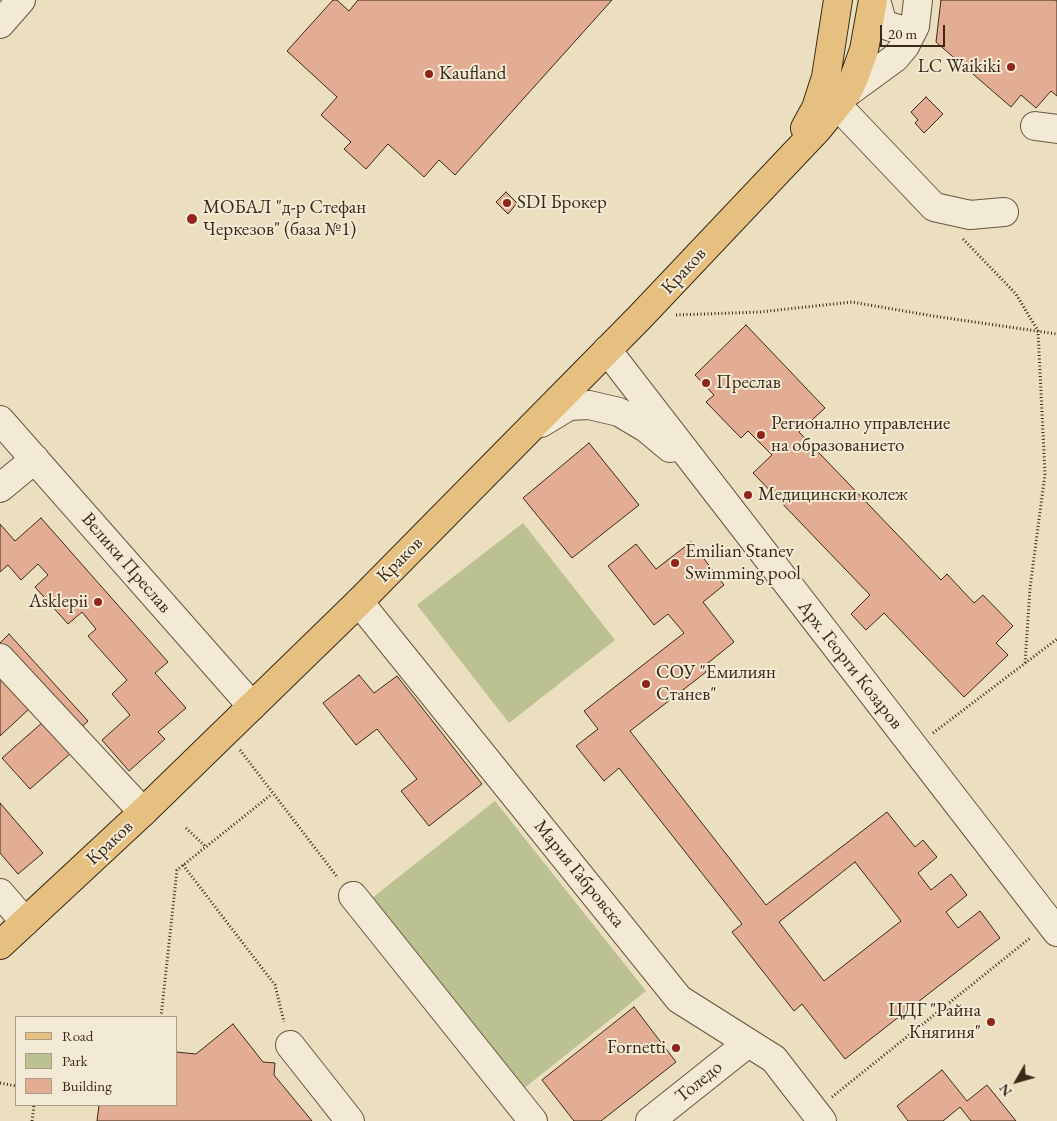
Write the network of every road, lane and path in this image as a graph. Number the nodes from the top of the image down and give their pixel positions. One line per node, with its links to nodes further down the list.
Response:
1 (21, 0): 5 (street)
2 (838, 0): 7 (main road, Краков)
3 (874, 0): 4 (street); 6 (main road, Краков)
4 (916, 13): 6 (street)
5 (0, 24)
6 (842, 100): 7 (main road, Краков); 8 (street)
7 (787, 162): 10 (main road, Краков)
8 (1004, 212)
9 (959, 234): 11 (path)
10 (640, 317): 11 (path); 13 (main road, Краков)
11 (1038, 331): 12 (path); 22 (path)
12 (1057, 334)
13 (607, 350): 15 (main road, Краков); 17 (street, Арх. Георги Козаров)
14 (0, 420): 16 (street, Велики Преслав)
15 (527, 432): 17 (street); 19 (main road, Краков)
16 (35, 459): 18 (street); 23 (street, Велики Преслав)
17 (704, 476): 25 (street, Арх. Георги Козаров)
18 (0, 488)
19 (359, 602): 23 (main road, Краков); 37 (street, Мария Габровска)
20 (1057, 639): 22 (path)
21 (0, 658): 27 (street)
22 (1024, 664): 25 (path)
23 (252, 706): 24 (main road, Краков)
24 (226, 732): 26 (path); 27 (main road, Краков)
25 (914, 747): 34 (street, Арх. Георги Козаров)
26 (272, 794): 29 (path); 32 (path)
27 (143, 812): 33 (main road, Краков)
28 (186, 828): 29 (path)
29 (206, 847): 30 (path)
30 (183, 865): 36 (path); 38 (path)
31 (0, 893): 33 (street)
32 (353, 896): 45 (street)
33 (25, 922): 35 (main road, Краков)
34 (1053, 927): 42 (path)
35 (0, 945)
36 (161, 1016)
37 (748, 1043): 42 (street, Мария Габровска); 46 (street, Толедо)
38 (290, 1045): 44 (street)
39 (0, 1084): 40 (path)
40 (15, 1086)
41 (34, 1106): 43 (path)
42 (818, 1116)
43 (32, 1121)
44 (350, 1121)
45 (533, 1121)
46 (650, 1121)

